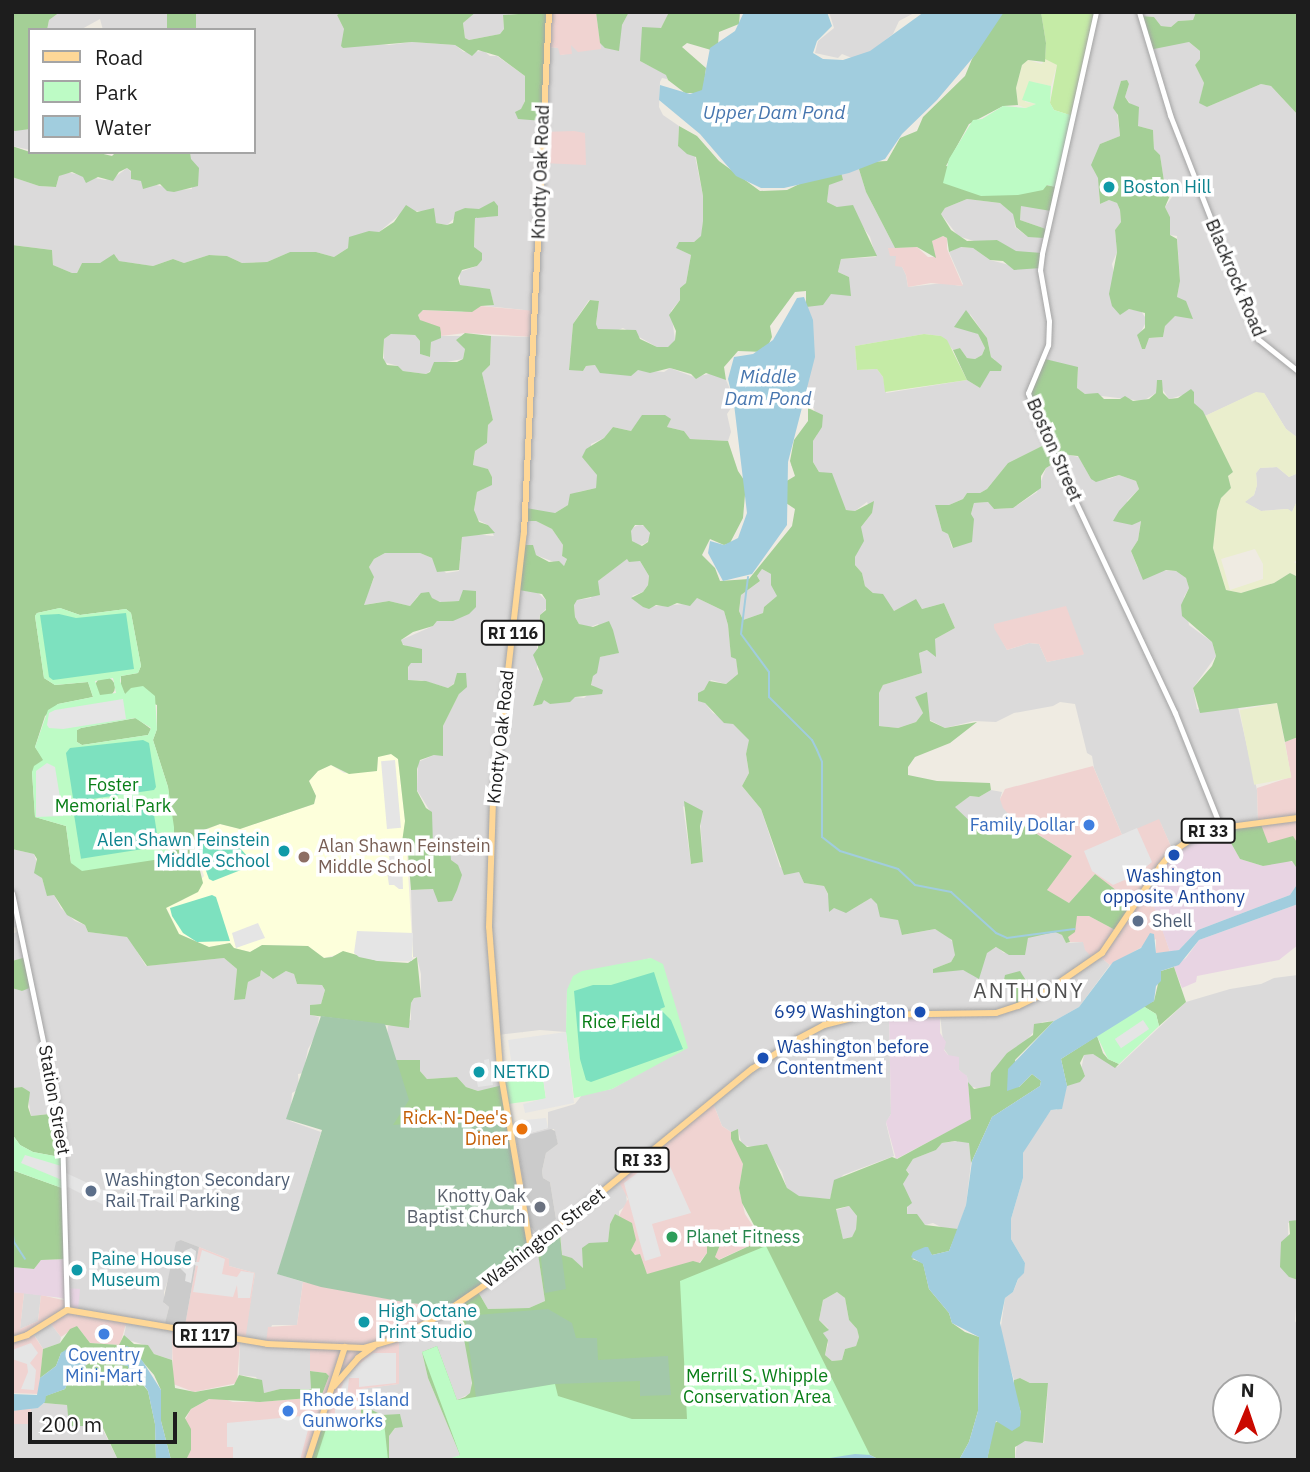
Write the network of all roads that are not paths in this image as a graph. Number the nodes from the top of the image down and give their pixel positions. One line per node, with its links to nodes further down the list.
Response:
1 (549, 12): 8 (main road, Knotty Oak Road / RI 116)
2 (1096, 12): 6 (street, Boston Street)
3 (1139, 12): 4 (street, Blackrock Road)
4 (1298, 371)
5 (1298, 818): 6 (main road, Washington Street / RI 33)
6 (1221, 828): 8 (main road, Washington Street / RI 33)
7 (12, 893): 9 (street, Station Street)
8 (531, 1250): 11 (main road, Washington Street / RI 33)
9 (67, 1310): 10 (main road); 12 (main road, RI 117)
10 (12, 1340)
11 (374, 1346): 12 (main road, Washington Street / RI 33); 13 (main road, RI 33)
12 (345, 1347): 13 (main road, RI 33)
13 (333, 1387): 14 (main road, RI 33)
14 (308, 1460)

